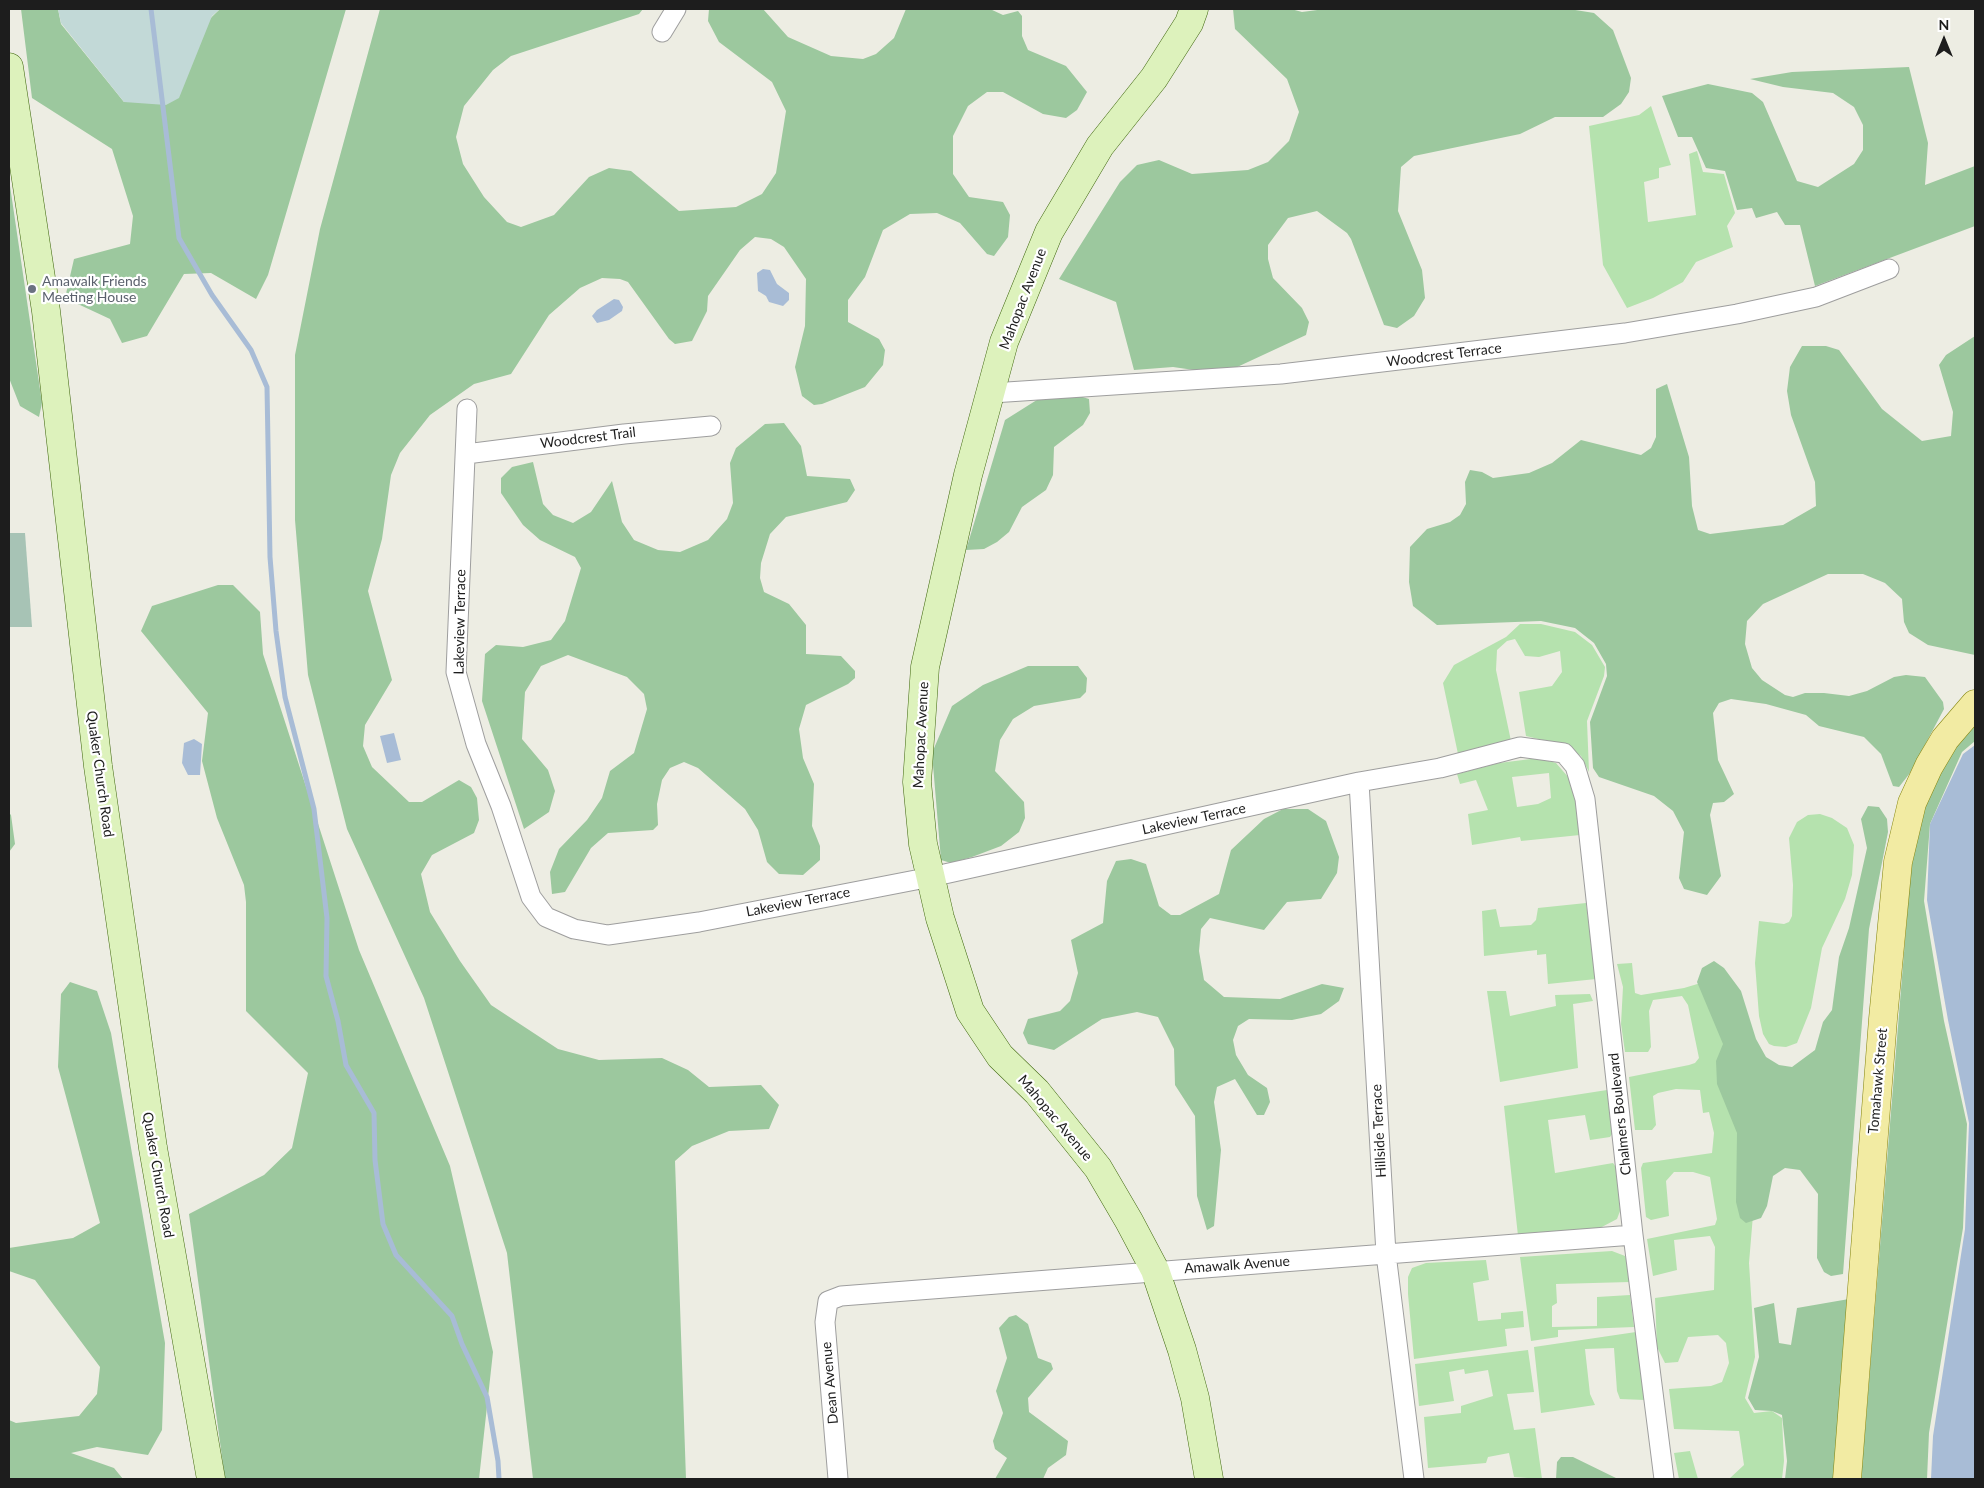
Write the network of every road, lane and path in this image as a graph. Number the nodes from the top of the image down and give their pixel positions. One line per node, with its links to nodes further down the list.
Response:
1 (676, 9): 3 (street)
2 (1194, 9): 6 (street, Mahopac Avenue)
3 (662, 32)
4 (9, 67): 18 (street, Quaker Church Road)
5 (1888, 270): 6 (street, Woodcrest Terrace)
6 (992, 394): 13 (street, Mahopac Avenue)
7 (467, 409): 9 (street, Lakeview Terrace)
8 (711, 426): 9 (street, Woodcrest Trail)
9 (466, 454): 13 (street, Lakeview Terrace)
10 (1975, 704): 23 (main road, Tomahawk Street)
11 (1564, 753): 12 (street, Lakeview Terrace); 14 (street, Chalmers Boulevard)
12 (1359, 782): 13 (street, Lakeview Terrace); 15 (street, Hillside Terrace)
13 (930, 877): 16 (street, Mahopac Avenue)
14 (1634, 1235): 15 (street, Amawalk Avenue); 22 (street, Chalmers Boulevard)
15 (1386, 1254): 16 (street, Amawalk Avenue); 21 (street, Hillside Terrace)
16 (1155, 1270): 17 (street, Amawalk Avenue); 20 (street, Mahopac Avenue)
17 (840, 1296): 19 (street, Dean Avenue)
18 (211, 1479)
19 (838, 1479)
20 (1209, 1479)
21 (1414, 1479)
22 (1664, 1479)
23 (1847, 1479)

